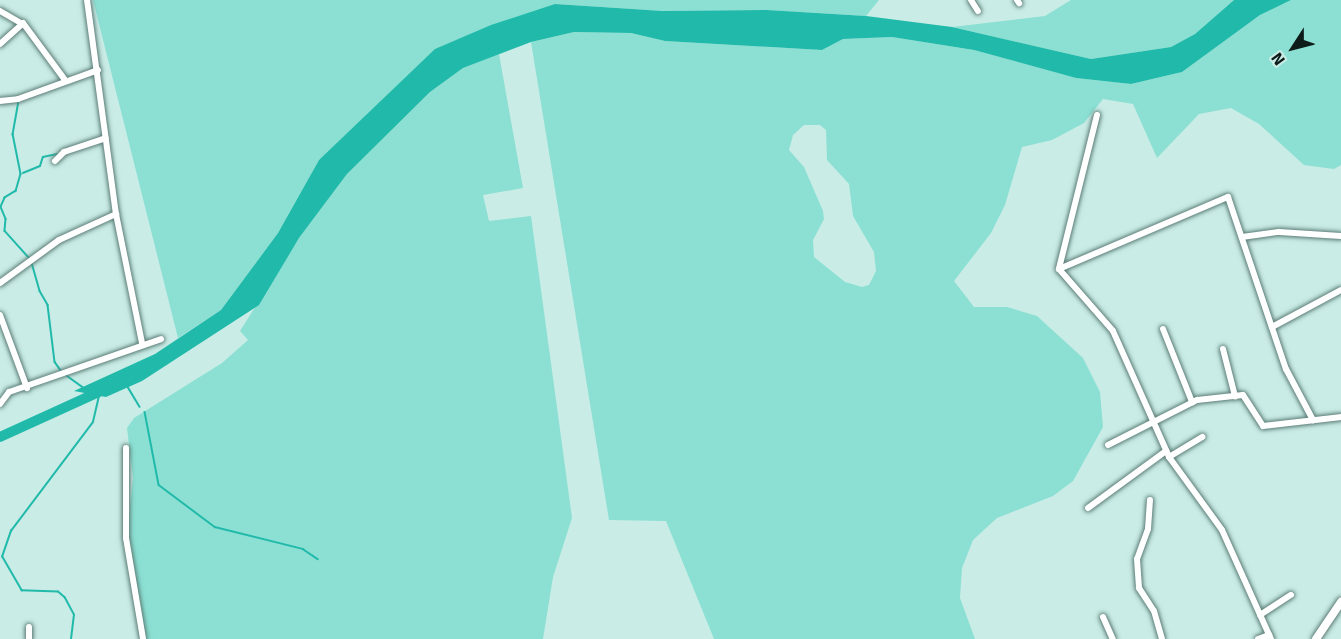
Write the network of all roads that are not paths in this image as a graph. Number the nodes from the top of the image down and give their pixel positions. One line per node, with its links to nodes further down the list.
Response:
1 (87, 0): 7 (street)
2 (971, 0): 4 (street)
3 (0, 10): 5 (street)
4 (978, 11)
5 (21, 24): 6 (street); 8 (street)
6 (0, 44)
7 (98, 70): 8 (street); 11 (street)
8 (65, 80): 9 (street)
9 (0, 101)
10 (1096, 116): 16 (street)
11 (106, 138): 12 (street); 13 (street)
12 (55, 161)
13 (116, 214): 17 (street); 23 (street)
14 (1341, 236): 15 (street)
15 (1242, 237): 16 (street); 20 (street)
16 (1059, 268): 33 (street)
17 (0, 283)
18 (1341, 290): 20 (street)
19 (0, 315): 25 (street)
20 (1272, 327): 32 (street)
21 (1163, 329): 29 (street)
22 (161, 339): 23 (street)
23 (142, 343): 25 (street)
24 (1224, 349): 28 (street)
25 (27, 388): 27 (street)
26 (0, 390): 27 (street)
27 (9, 392): 30 (street)
28 (1235, 396): 29 (street); 32 (street)
29 (1192, 402): 33 (street)
30 (0, 404)
31 (1341, 417): 32 (street)
32 (1313, 420)
33 (1150, 421): 35 (street); 37 (street)
34 (1202, 437): 37 (street)
35 (1108, 444)
36 (126, 448): 47 (street)
37 (1167, 454): 39 (street); 42 (street)
38 (1150, 500): 49 (street)
39 (1088, 508)
40 (1291, 595): 42 (street)
41 (1341, 602): 51 (main road)
42 (1260, 615): 45 (street)
43 (1103, 617): 48 (street)
44 (29, 627): 46 (street)
45 (1270, 637): 50 (street)
46 (29, 639)
47 (143, 639)
48 (1113, 639)
49 (1161, 639)
50 (1258, 639)
51 (1316, 639)

